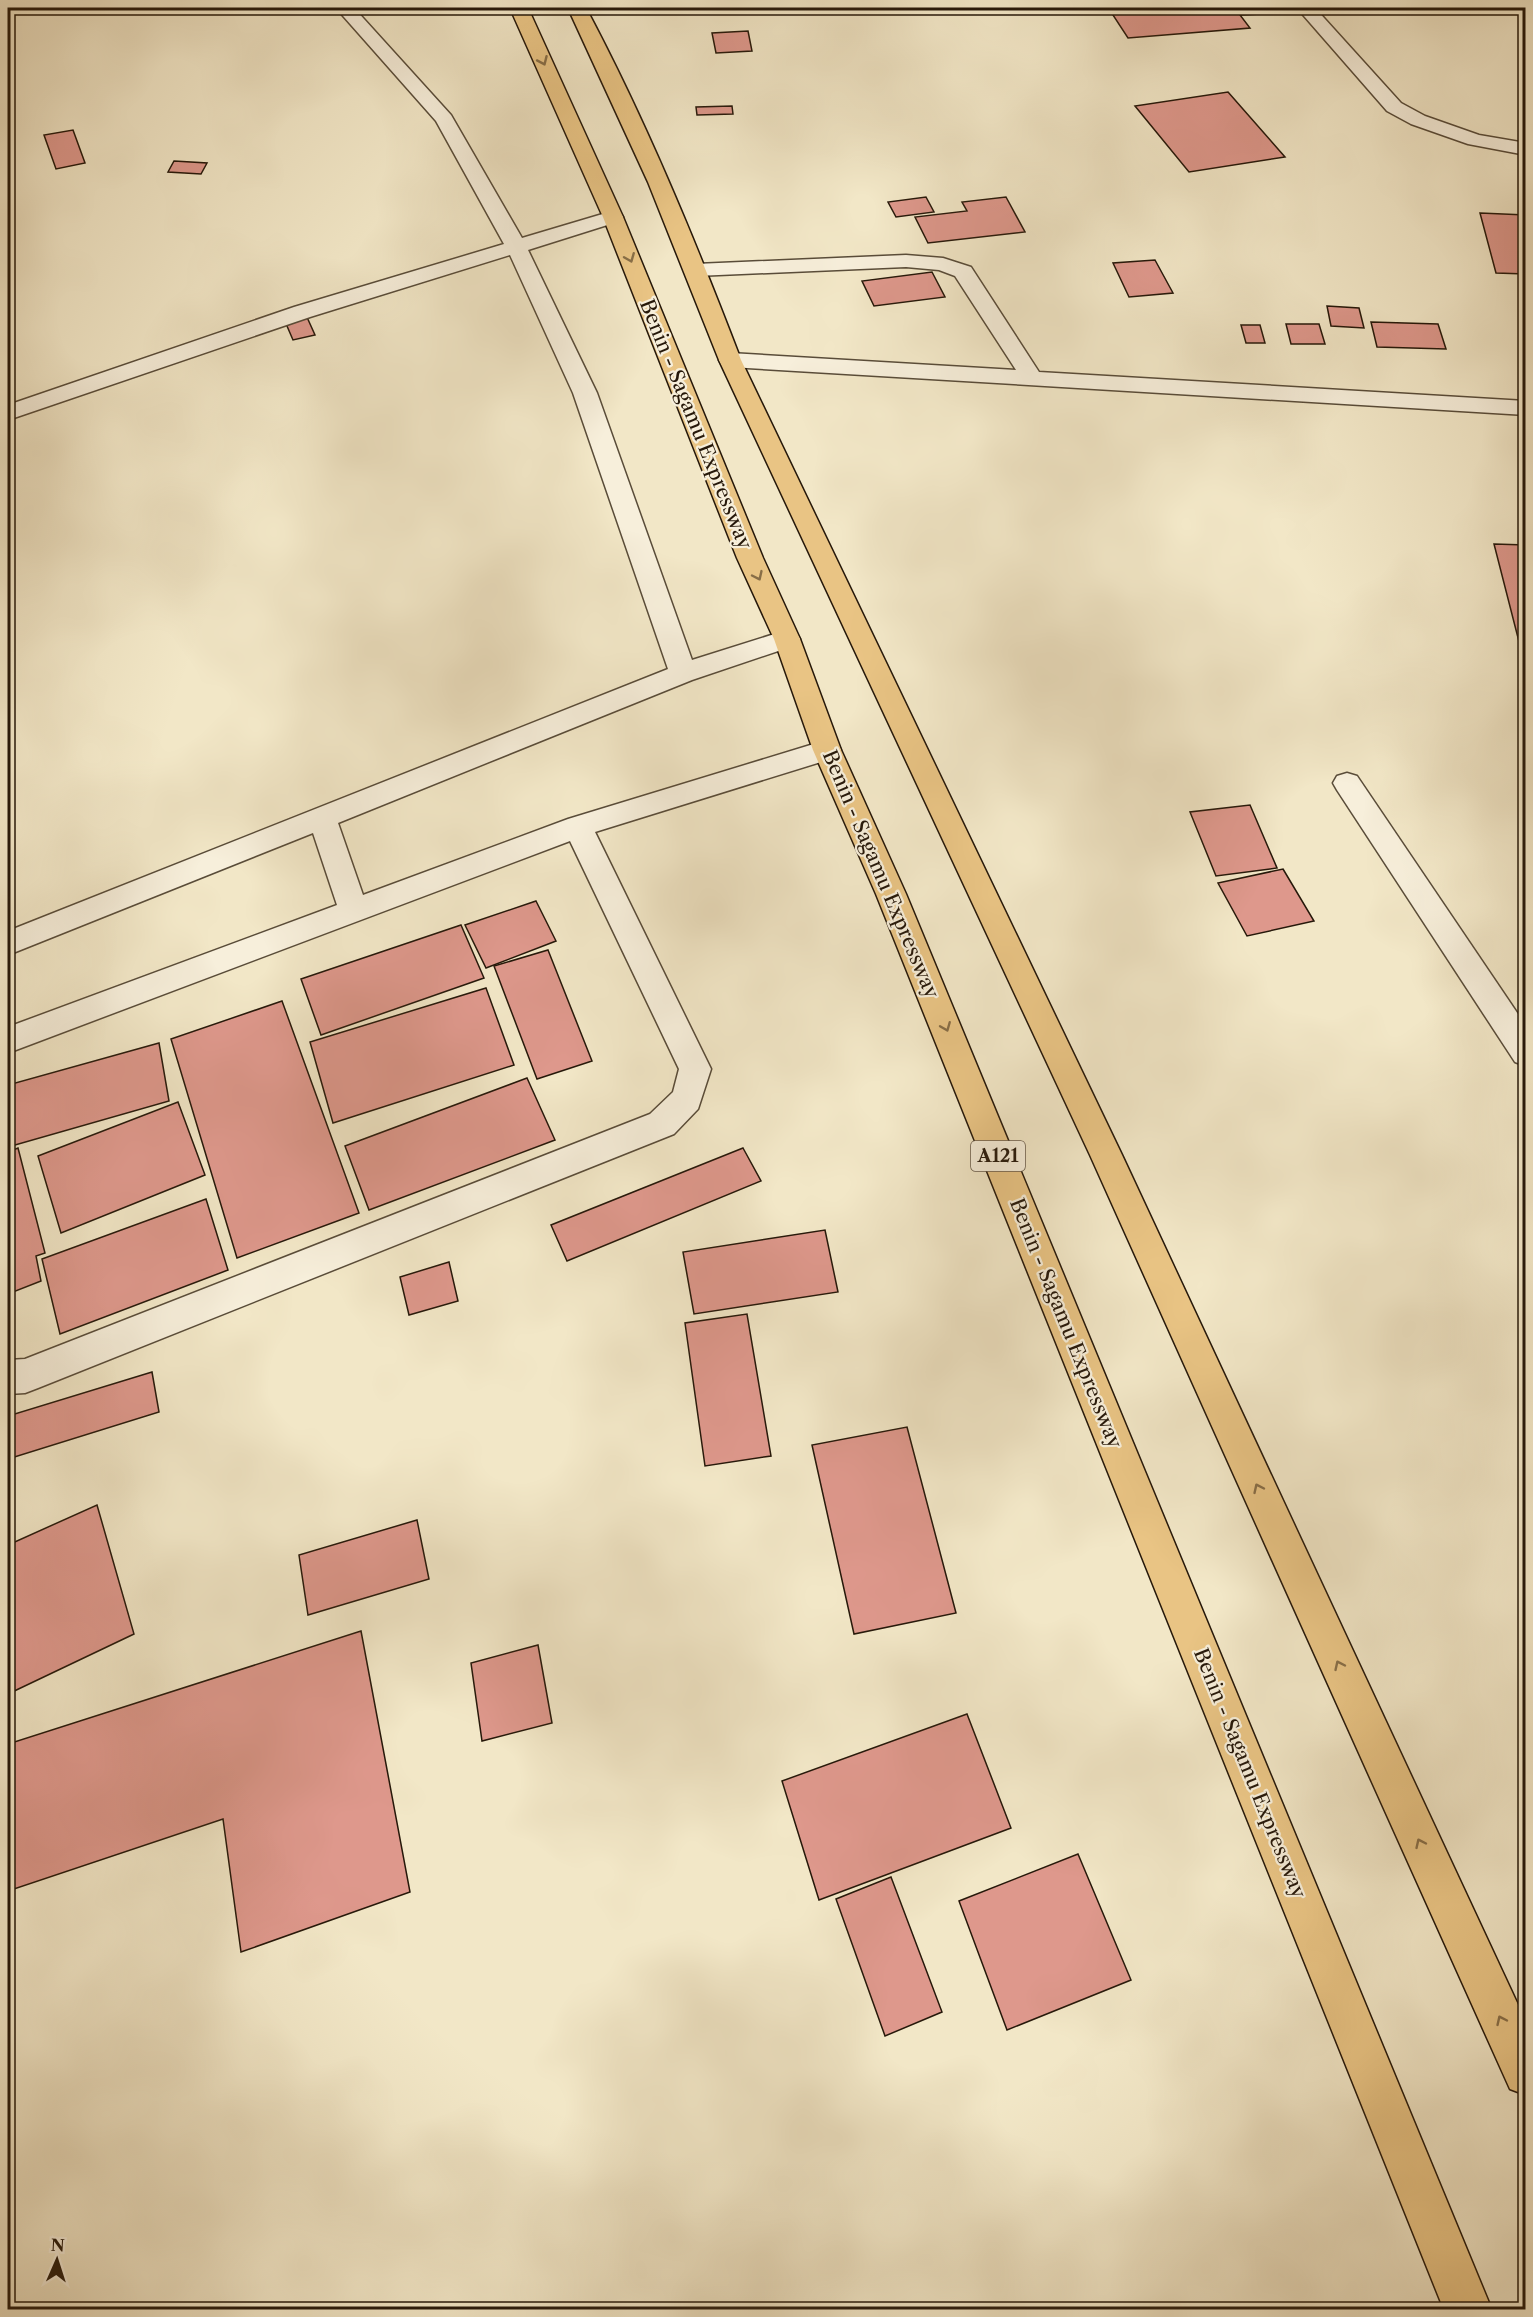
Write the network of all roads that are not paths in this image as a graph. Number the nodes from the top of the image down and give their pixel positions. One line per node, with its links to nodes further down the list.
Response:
1 (345, 8): 7 (street)
2 (519, 8): 6 (highway, Benin - Sagamu Expressway / A121, one-way to 6)
3 (577, 8): 8 (highway)
4 (1306, 8): 5 (street)
5 (1526, 148)
6 (613, 217): 7 (street); 13 (highway, Benin - Sagamu Expressway / A121, one-way to 13)
7 (516, 246): 12 (street); 14 (street)
8 (696, 270): 9 (highway); 10 (street)
9 (730, 360): 10 (street); 24 (highway, one-way to 9)
10 (1032, 378): 11 (street)
11 (1526, 408)
12 (8, 413)
13 (787, 639): 14 (street); 15 (highway, Benin - Sagamu Expressway / A121)
14 (683, 673): 17 (street)
15 (827, 750): 18 (street); 25 (highway, Benin - Sagamu Expressway / A121, one-way to 25)
16 (1347, 783): 22 (street)
17 (322, 817): 19 (street); 20 (street)
18 (578, 827): 19 (street); 23 (street)
19 (353, 910): 21 (street)
20 (8, 943)
21 (8, 1040)
22 (1526, 1053)
23 (8, 1377)
24 (1526, 2073)
25 (1468, 2310)

